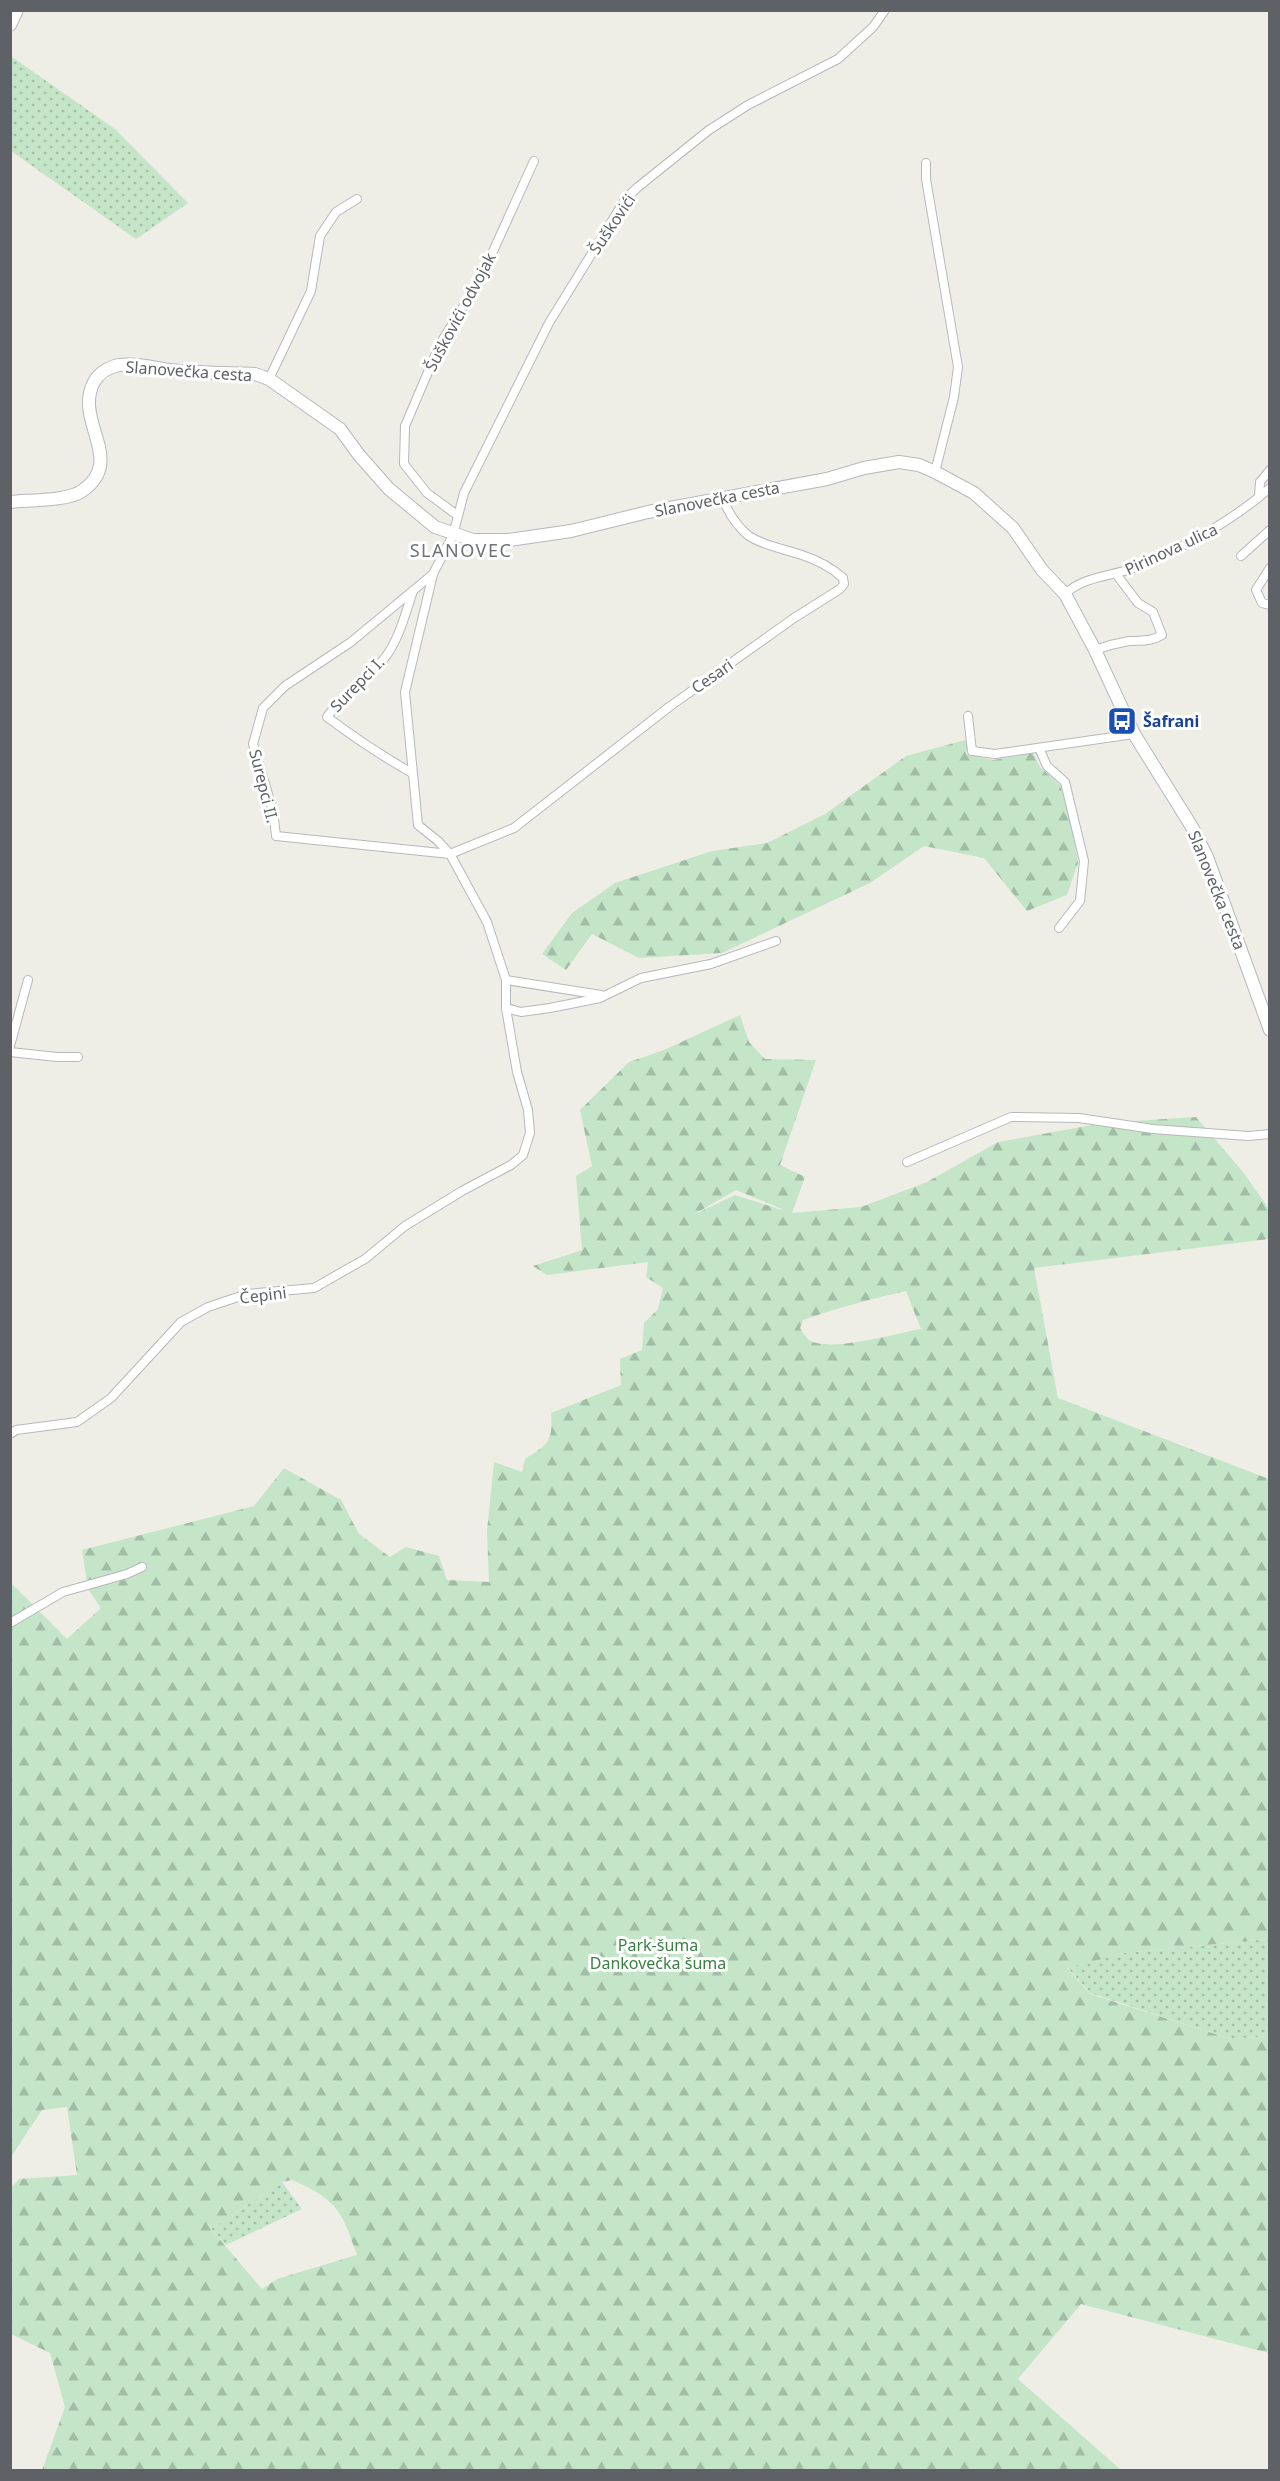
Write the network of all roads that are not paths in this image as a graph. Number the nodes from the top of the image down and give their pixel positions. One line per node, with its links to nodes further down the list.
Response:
1 (17, 10): 3 (street)
2 (885, 10): 14 (street, Šuškovići)
3 (10, 25)
4 (534, 161): 14 (street, Šuškovići odvojak)
5 (926, 163): 9 (street)
6 (357, 199): 7 (street)
7 (269, 379): 13 (street, Slanovečka cesta); 16 (street, Slanovečka cesta)
8 (1269, 470): 12 (street)
9 (935, 472): 11 (street, Slanovečka cesta); 22 (street, Slanovečka cesta)
10 (1269, 488): 12 (street, Pirinova ulica)
11 (722, 497): 16 (street, Slanovečka cesta); 29 (street, Cesari)
12 (1259, 497): 20 (street, Pirinova ulica)
13 (10, 502)
14 (457, 515): 16 (street, Šuškovići)
15 (1269, 530): 17 (street)
16 (453, 535): 19 (street)
17 (1241, 556)
18 (1269, 568): 23 (street)
19 (433, 574): 21 (street, Surepci II.); 28 (street)
20 (1116, 574): 22 (street, Pirinova ulica); 24 (street)
21 (413, 590): 28 (street, Surepci I.); 29 (street, Surepci II.)
22 (1065, 594): 24 (street, Slanovečka cesta)
23 (1269, 605)
24 (1095, 650): 26 (street, Slanovečka cesta)
25 (968, 716): 27 (street)
26 (1134, 734): 27 (street); 36 (street, Slanovečka cesta)
27 (1039, 748): 30 (street)
28 (412, 773): 29 (street)
29 (450, 854): 33 (street)
30 (1059, 928)
31 (776, 941): 34 (street)
32 (28, 980): 37 (street)
33 (506, 980): 34 (street); 35 (street)
34 (604, 996): 35 (street)
35 (506, 1008): 42 (street, Čepini)
36 (1269, 1030)
37 (10, 1046)
38 (10, 1052): 39 (street)
39 (78, 1057)
40 (1269, 1134): 41 (street)
41 (907, 1162)
42 (10, 1434)
43 (142, 1567): 44 (street)
44 (10, 1623)

